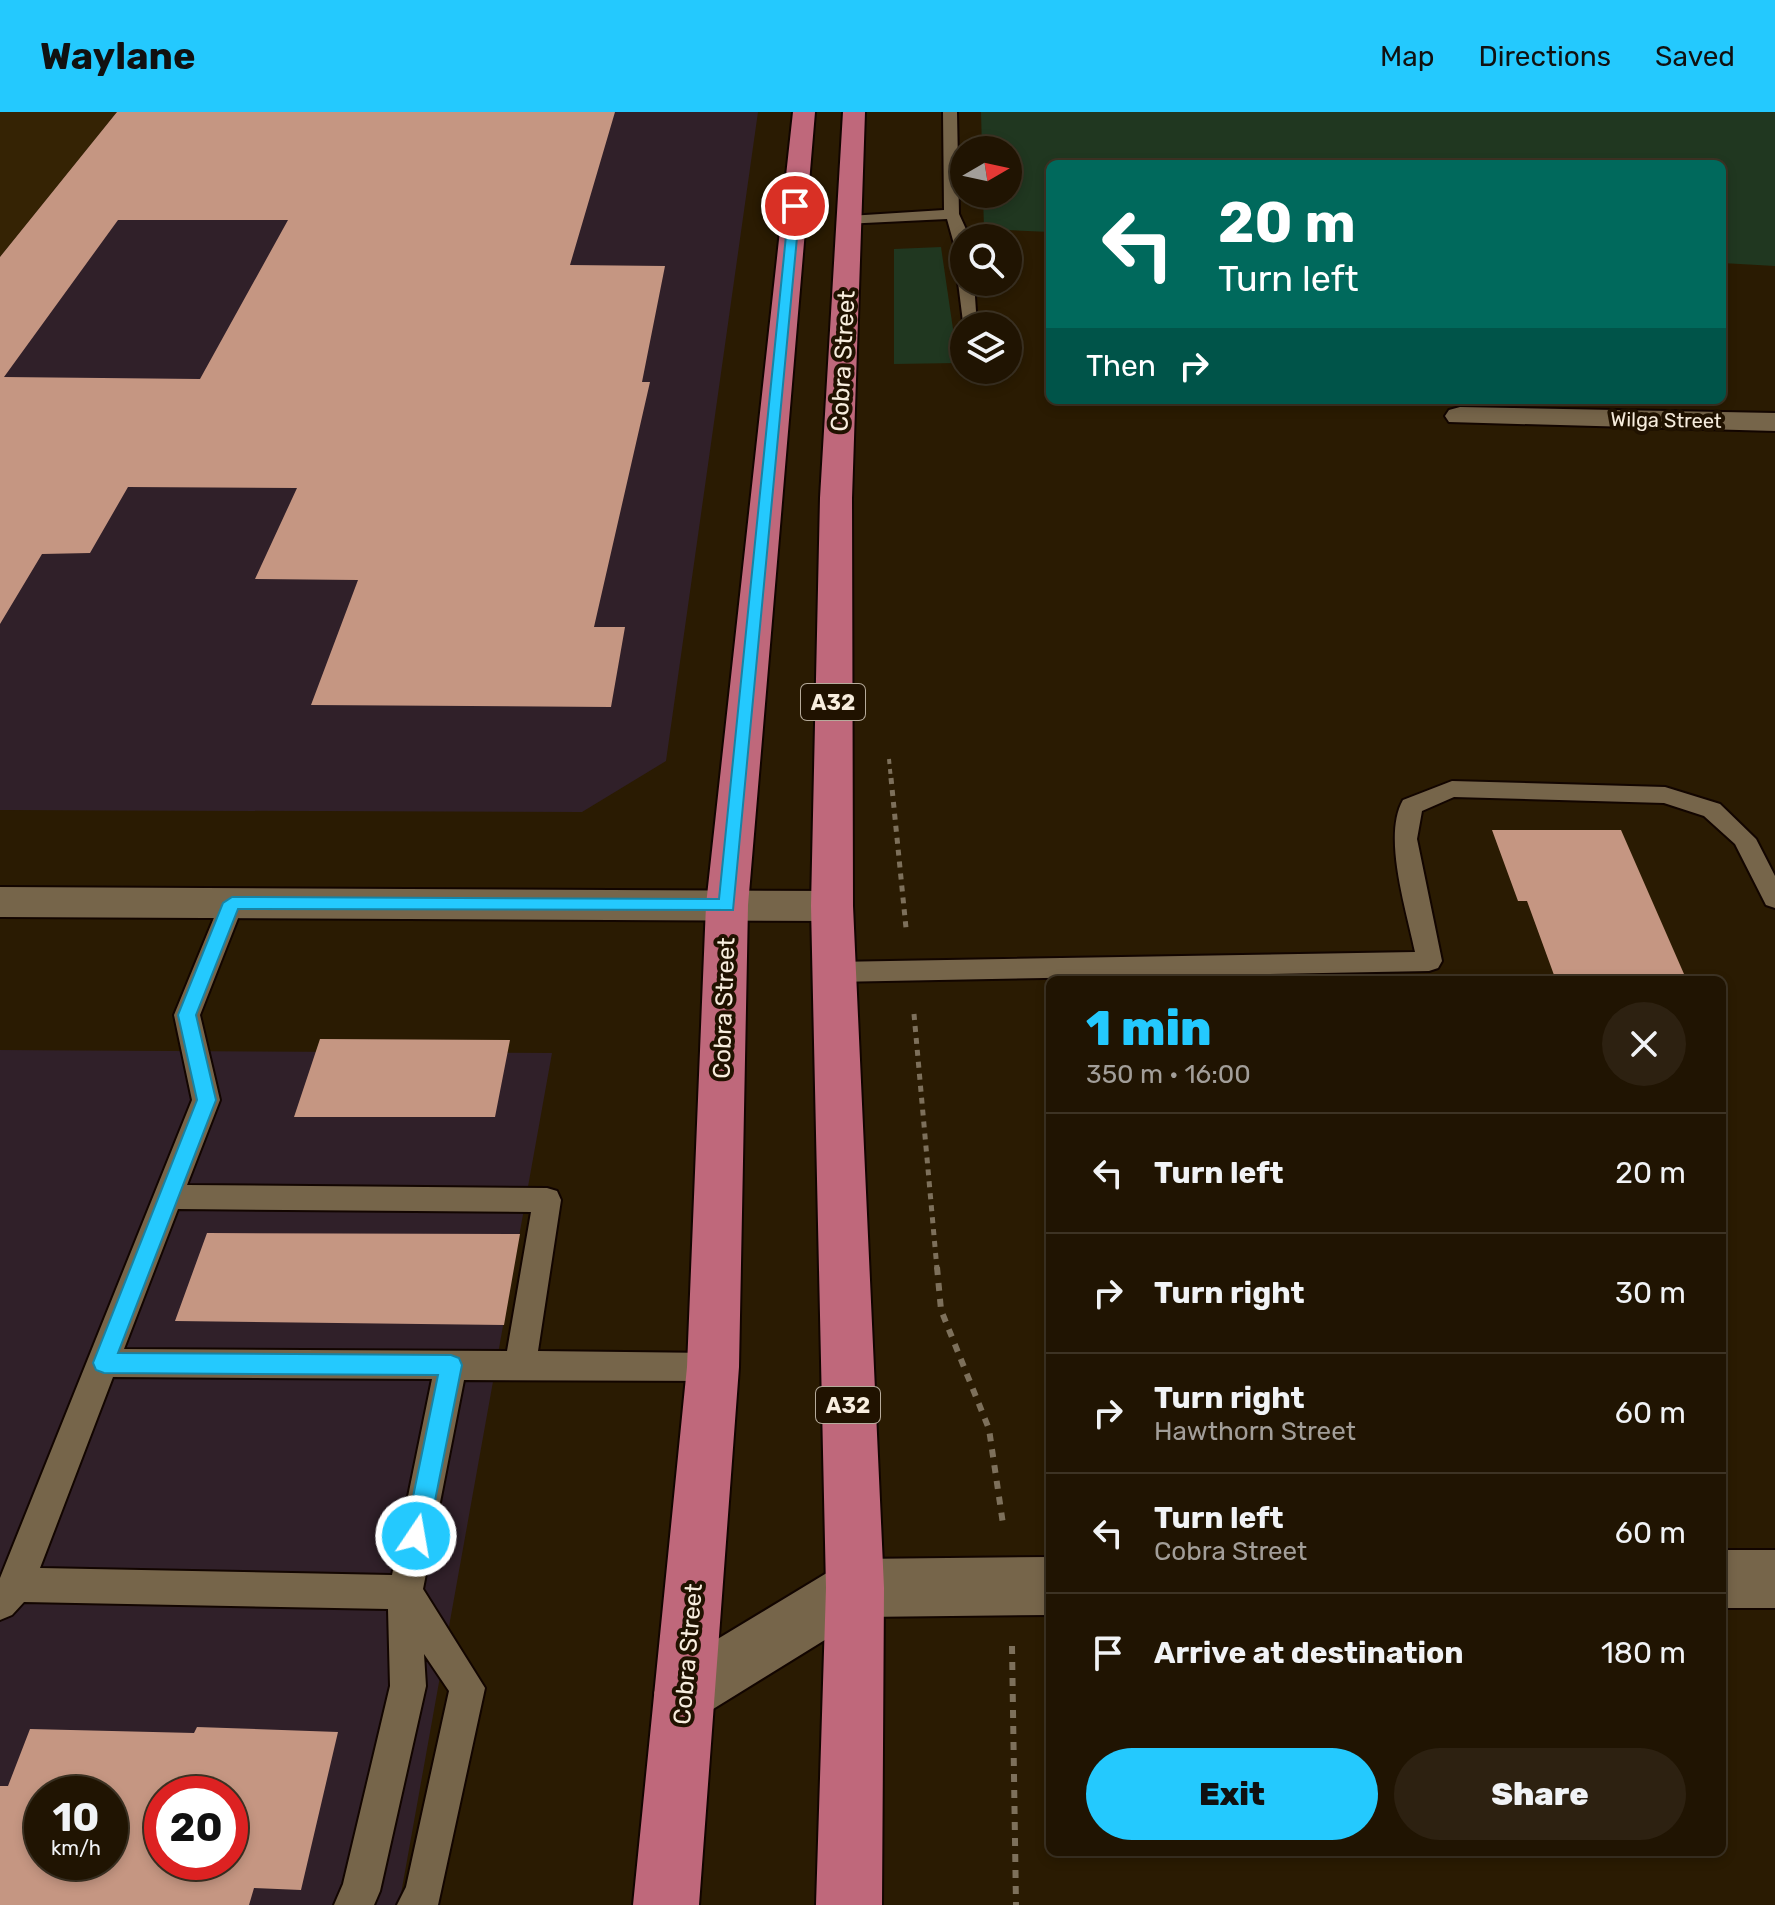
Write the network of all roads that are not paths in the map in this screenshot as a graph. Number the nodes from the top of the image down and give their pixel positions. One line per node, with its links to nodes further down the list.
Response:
1 (804, 112): 12 (highway, Cobra Street)
2 (854, 112): 5 (highway, Cobra Street / A32)
3 (950, 112): 4 (lane)
4 (952, 214): 5 (lane); 6 (lane)
5 (849, 221): 13 (highway, Cobra Street / A32)
6 (956, 224)
7 (1460, 416): 8 (street, Wilga Street)
8 (1775, 422)
9 (1775, 899): 14 (lane)
10 (0, 902): 11 (street)
11 (232, 903): 12 (street); 15 (lane)
12 (727, 905): 13 (street); 19 (highway, Cobra Street)
13 (832, 906): 14 (highway, Cobra Street / A32)
14 (833, 972): 23 (highway, Cobra Street / A32)
15 (170, 1197): 16 (lane); 18 (lane)
16 (104, 1363): 17 (lane); 25 (lane)
17 (451, 1365): 18 (lane); 24 (lane)
18 (520, 1365): 19 (lane)
19 (713, 1367): 26 (highway, Cobra Street)
20 (1726, 1579): 21 (street)
21 (1775, 1579)
22 (1046, 1586): 23 (street)
23 (855, 1588): 26 (street); 30 (highway, Cobra Street / A32)
24 (405, 1592): 25 (lane); 27 (lane); 28 (lane)
25 (8, 1594)
26 (684, 1693): 29 (highway, Cobra Street)
27 (353, 1905)
28 (416, 1905)
29 (666, 1905)
30 (849, 1905)

